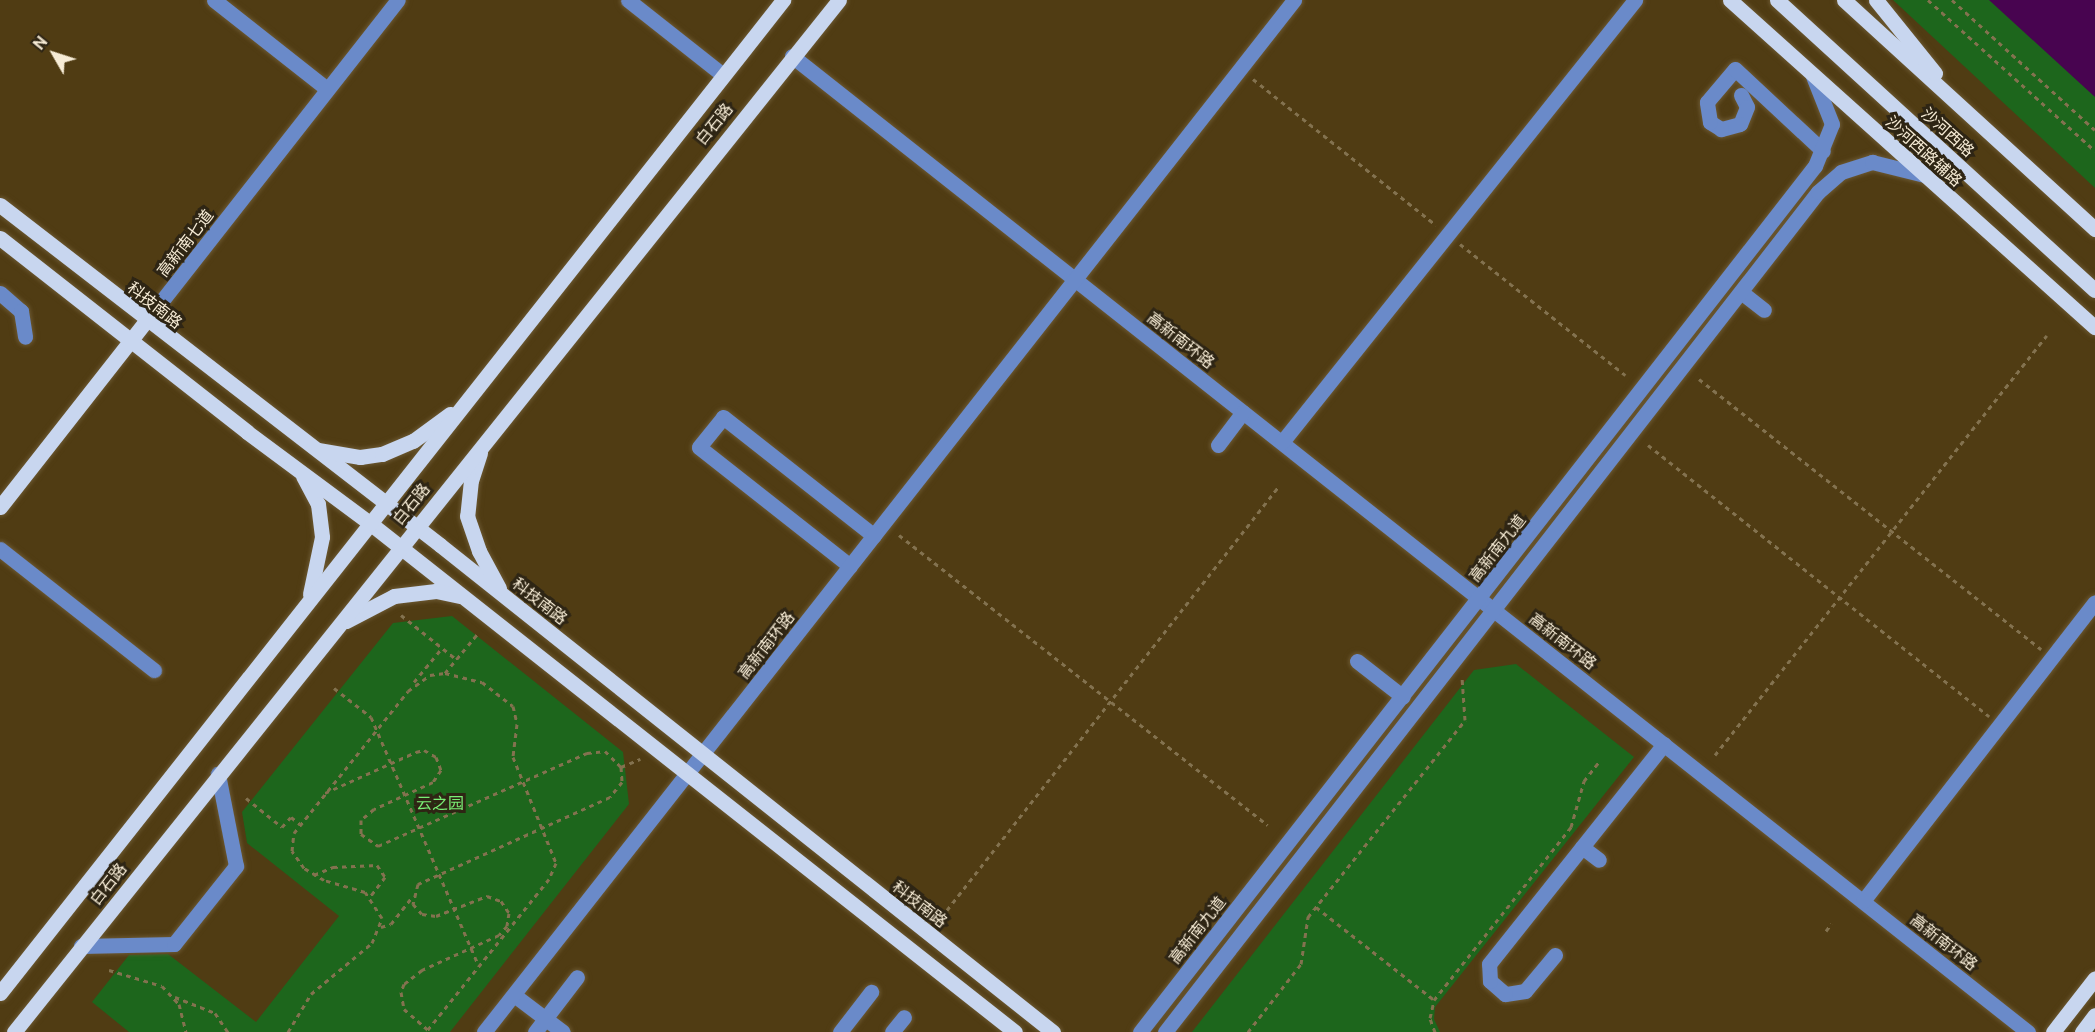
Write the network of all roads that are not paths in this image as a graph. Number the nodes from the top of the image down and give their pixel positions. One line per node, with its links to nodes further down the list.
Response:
1 (214, 0): 17 (street)
2 (398, 0): 17 (street, 高新南七道)
3 (628, 0): 16 (street)
4 (783, 0): 16 (main road, 白石路)
5 (838, 0): 13 (main road, 白石路)
6 (845, 0): 13 (main road)
7 (1294, 0): 25 (street)
8 (1635, 0): 37 (street)
9 (1730, 0): 15 (main road, 沙河西路辅路)
10 (1777, 0): 26 (main road, 沙河西路)
11 (1844, 0): 19 (main road, 沙河西路)
12 (1876, 0): 19 (main road)
13 (823, 20): 14 (main road, 白石路)
14 (792, 56): 25 (street, 高新南环路); 36 (main road, 白石路)
15 (1810, 70): 20 (street, 高新南九道); 21 (main road, 沙河西路辅路)
16 (723, 75): 34 (main road, 白石路)
17 (327, 89): 30 (street, 高新南七道)
18 (1742, 95): 20 (street)
19 (1981, 125): 23 (main road, 沙河西路)
20 (1823, 151): 51 (street, 高新南九道)
21 (1924, 175): 27 (street); 31 (main road, 沙河西路辅路)
22 (0, 205): 30 (main road, 科技南路)
23 (2095, 229)
24 (0, 238): 33 (main road)
25 (1074, 279): 35 (street, 高新南环路); 45 (street, 高新南环路)
26 (2095, 290)
27 (1741, 292): 29 (street); 54 (street)
28 (0, 293): 32 (street)
29 (1764, 310)
30 (146, 321): 33 (main road, 高新南七道); 39 (main road, 科技南路)
31 (2095, 327)
32 (25, 337)
33 (130, 342): 40 (main road); 42 (main road, 高新南七道)
34 (474, 392): 39 (main road); 41 (main road, 白石路)
35 (1244, 412): 37 (street, 高新南环路); 38 (street)
36 (483, 442): 44 (main road, 白石路); 49 (main road)
37 (1282, 442): 51 (street, 高新南环路)
38 (1218, 445)
39 (314, 449): 41 (main road, 科技南路)
40 (298, 469): 43 (main road); 53 (main road)
41 (386, 504): 43 (main road, 白石路); 44 (main road, 科技南路)
42 (0, 507)
43 (370, 524): 46 (main road); 53 (main road, 白石路)
44 (416, 526): 46 (main road, 白石路); 49 (main road, 科技南路)
45 (874, 536): 48 (street, 高新南环路); 48 (street)
46 (399, 547): 50 (main road); 55 (main road, 白石路)
47 (0, 549): 57 (street)
48 (850, 566): 60 (street, 高新南环路)
49 (504, 596): 60 (main road, 科技南路)
50 (463, 597): 55 (main road); 62 (main road)
51 (1480, 599): 54 (street, 高新南环路); 58 (street, 高新南九道)
52 (2095, 602): 65 (street)
53 (305, 607): 71 (main road, 白石路)
54 (1496, 611): 59 (street, 高新南环路); 85 (street)
55 (333, 629): 61 (main road, 白石路)
56 (1357, 661): 58 (street)
57 (154, 670)
58 (1403, 697): 84 (street, 高新南九道)
59 (1664, 744): 63 (street); 65 (street, 高新南环路)
60 (703, 754): 62 (street, 高新南环路); 83 (main road, 科技南路)
61 (218, 774): 66 (main road, 白石路); 66 (street)
62 (687, 774): 72 (street, 高新南环路); 82 (main road)
63 (1582, 847): 64 (street); 67 (street)
64 (1599, 860)
65 (1863, 901): 86 (street, 高新南环路)
66 (81, 946): 76 (main road, 白石路)
67 (1555, 955)
68 (577, 977): 75 (street)
69 (2095, 978): 87 (main road)
70 (871, 992): 80 (street)
71 (0, 993)
72 (514, 995): 75 (street); 77 (street, 高新南环路)
73 (2095, 1015): 88 (main road)
74 (904, 1017): 81 (street)
75 (545, 1019): 78 (street); 79 (street)
76 (14, 1032)
77 (484, 1032)
78 (535, 1032)
79 (563, 1032)
80 (840, 1032)
81 (892, 1032)
82 (1015, 1032)
83 (1053, 1032)
84 (1140, 1032)
85 (1165, 1032)
86 (2028, 1032)
87 (2053, 1032)
88 (2082, 1032)

